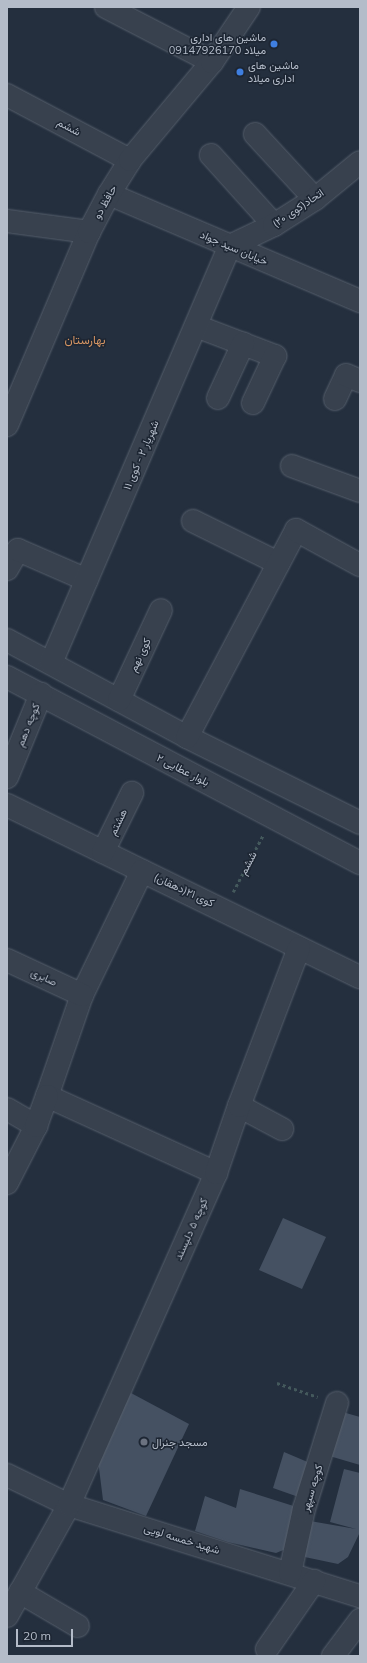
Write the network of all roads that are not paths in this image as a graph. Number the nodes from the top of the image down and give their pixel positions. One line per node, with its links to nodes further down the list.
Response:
1 (106, 7): 3 (street)
2 (249, 7): 3 (street, حافظ دو)
3 (212, 62): 7 (street, حافظ دو)
4 (7, 95): 7 (street, ششم)
5 (255, 134): 10 (street)
6 (210, 155): 12 (street)
7 (130, 160): 9 (street, حافظ دو)
8 (360, 162): 10 (street, اتحاد(کوی ۲۰))
9 (109, 194): 13 (street, حافظ دو); 14 (street, خیابان سید جواد)
10 (315, 198): 12 (street, اتحاد(کوی ۲۰))
11 (7, 221): 13 (street)
12 (274, 225): 14 (street, اتحاد(کوی ۲۰))
13 (89, 232): 22 (street, حافظ دو)
14 (230, 246): 15 (street, خیابان سید جواد); 16 (street, شهریار ۲ - کوی ۱۱)
15 (360, 301)
16 (196, 326): 17 (street); 29 (street, شهریار ۲ - کوی ۱۱)
17 (243, 344): 19 (street); 21 (street)
18 (360, 381): 20 (street)
19 (218, 398)
20 (335, 399)
21 (253, 403)
22 (7, 424)
23 (292, 466): 24 (street)
24 (360, 492)
25 (193, 521): 26 (street)
26 (278, 563): 27 (street); 36 (street)
27 (360, 565)
28 (7, 569): 29 (street)
29 (87, 580): 32 (street, شهریار ۲ - کوی ۱۱)
30 (161, 610): 35 (street, کوی نهم)
31 (7, 640): 32 (street)
32 (51, 663): 35 (street)
33 (7, 677): 34 (street, بلوار عطایی ۲)
34 (41, 694): 37 (street, کوچه دهم); 42 (street, بلوار عطایی ۲)
35 (119, 700): 36 (street)
36 (187, 736): 40 (street)
37 (7, 777)
38 (132, 793): 41 (street, هشتم)
39 (7, 805): 41 (street, کوی ۲۱(دهقان))
40 (360, 823)
41 (103, 852): 43 (street, کوی ۲۱(دهقان))
42 (360, 863)
43 (142, 871): 44 (street, کوی ۲۱(دهقان)); 47 (street)
44 (299, 948): 46 (street, کوی ۲۱(دهقان)); 49 (street, کوچه ۵ دلپسند)
45 (7, 960): 47 (street, صابری)
46 (360, 977)
47 (82, 994): 48 (street)
48 (47, 1096): 51 (street); 53 (street)
49 (239, 1106): 52 (street); 53 (street, کوچه ۵ دلپسند)
50 (7, 1109): 51 (street)
51 (36, 1126): 54 (street)
52 (282, 1129)
53 (216, 1173): 57 (street, کوچه ۵ دلپسند)
54 (7, 1183)
55 (337, 1403): 58 (street, کوچه سپهر)
56 (7, 1476): 57 (street, شهید خمسه لویی)
57 (69, 1504): 58 (street, شهید خمسه لویی); 61 (street, کوچه ۵ دلپسند)
58 (290, 1573): 59 (street, شهید خمسه لویی)
59 (314, 1580): 60 (street, شهید خمسه لویی); 65 (street)
60 (358, 1590)
61 (20, 1592): 62 (street, کوچه ۵ دلپسند); 64 (street)
62 (7, 1616)
63 (360, 1620): 66 (street)
64 (78, 1626)
65 (267, 1649)
66 (333, 1656)

